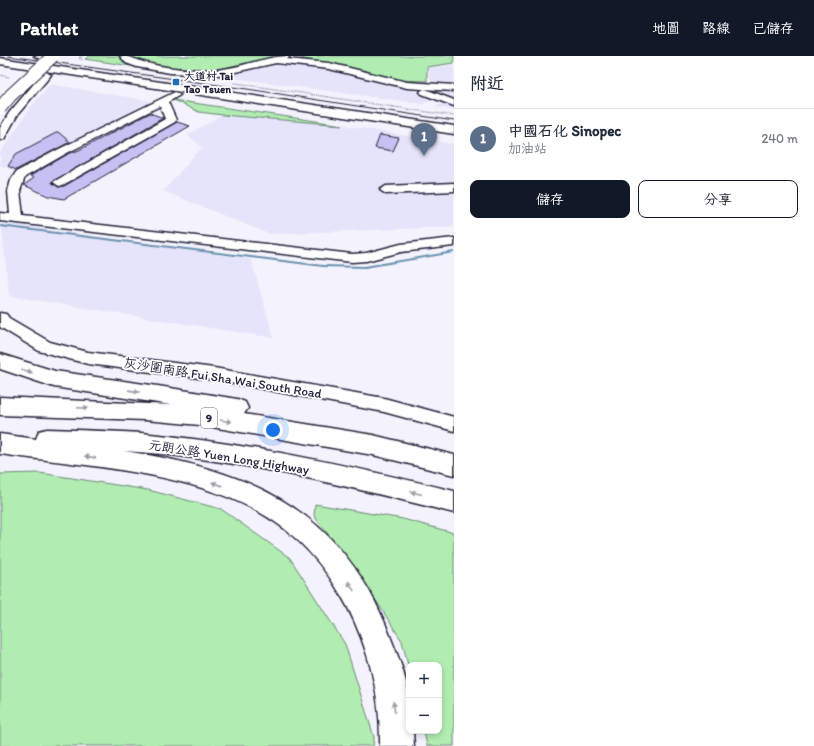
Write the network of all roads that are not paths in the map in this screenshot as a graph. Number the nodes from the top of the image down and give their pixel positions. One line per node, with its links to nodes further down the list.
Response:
1 (33, 56): 7 (main road); 8 (main road)
2 (52, 56): 15 (main road, bridge)
3 (124, 56): 6 (street)
4 (286, 56): 6 (street)
5 (65, 58): 8 (main road)
6 (275, 60): 9 (street)
7 (1, 63): 8 (main road)
8 (45, 68): 11 (main road); 12 (main road); 17 (street); 18 (main road)
9 (407, 85): 10 (street); 14 (street)
10 (454, 88)
11 (0, 92)
12 (175, 95): 13 (street); 19 (main road)
13 (163, 102): 21 (street); 25 (street)
14 (454, 103)
15 (0, 108)
16 (0, 112): 17 (street)
17 (14, 113): 20 (street)
18 (454, 130)
19 (454, 136)
20 (0, 137)
21 (58, 182)
22 (454, 187): 23 (street)
23 (386, 190)
24 (0, 217): 25 (street)
25 (16, 220): 26 (street)
26 (454, 242)
27 (1, 321): 30 (street, 灰沙圍南路 Fui Sha Wai South Road)
28 (0, 361): 33 (main road, one-way to 33)
29 (0, 406): 33 (main road, 9, one-way to 33)
30 (454, 424)
31 (0, 440): 35 (main road, 元朗公路 Yuen Long Highway, one-way to 31)
32 (0, 444): 36 (main road, one-way to 32)
33 (372, 445): 34 (main road, 9)
34 (454, 465)
35 (454, 502)
36 (397, 746)

